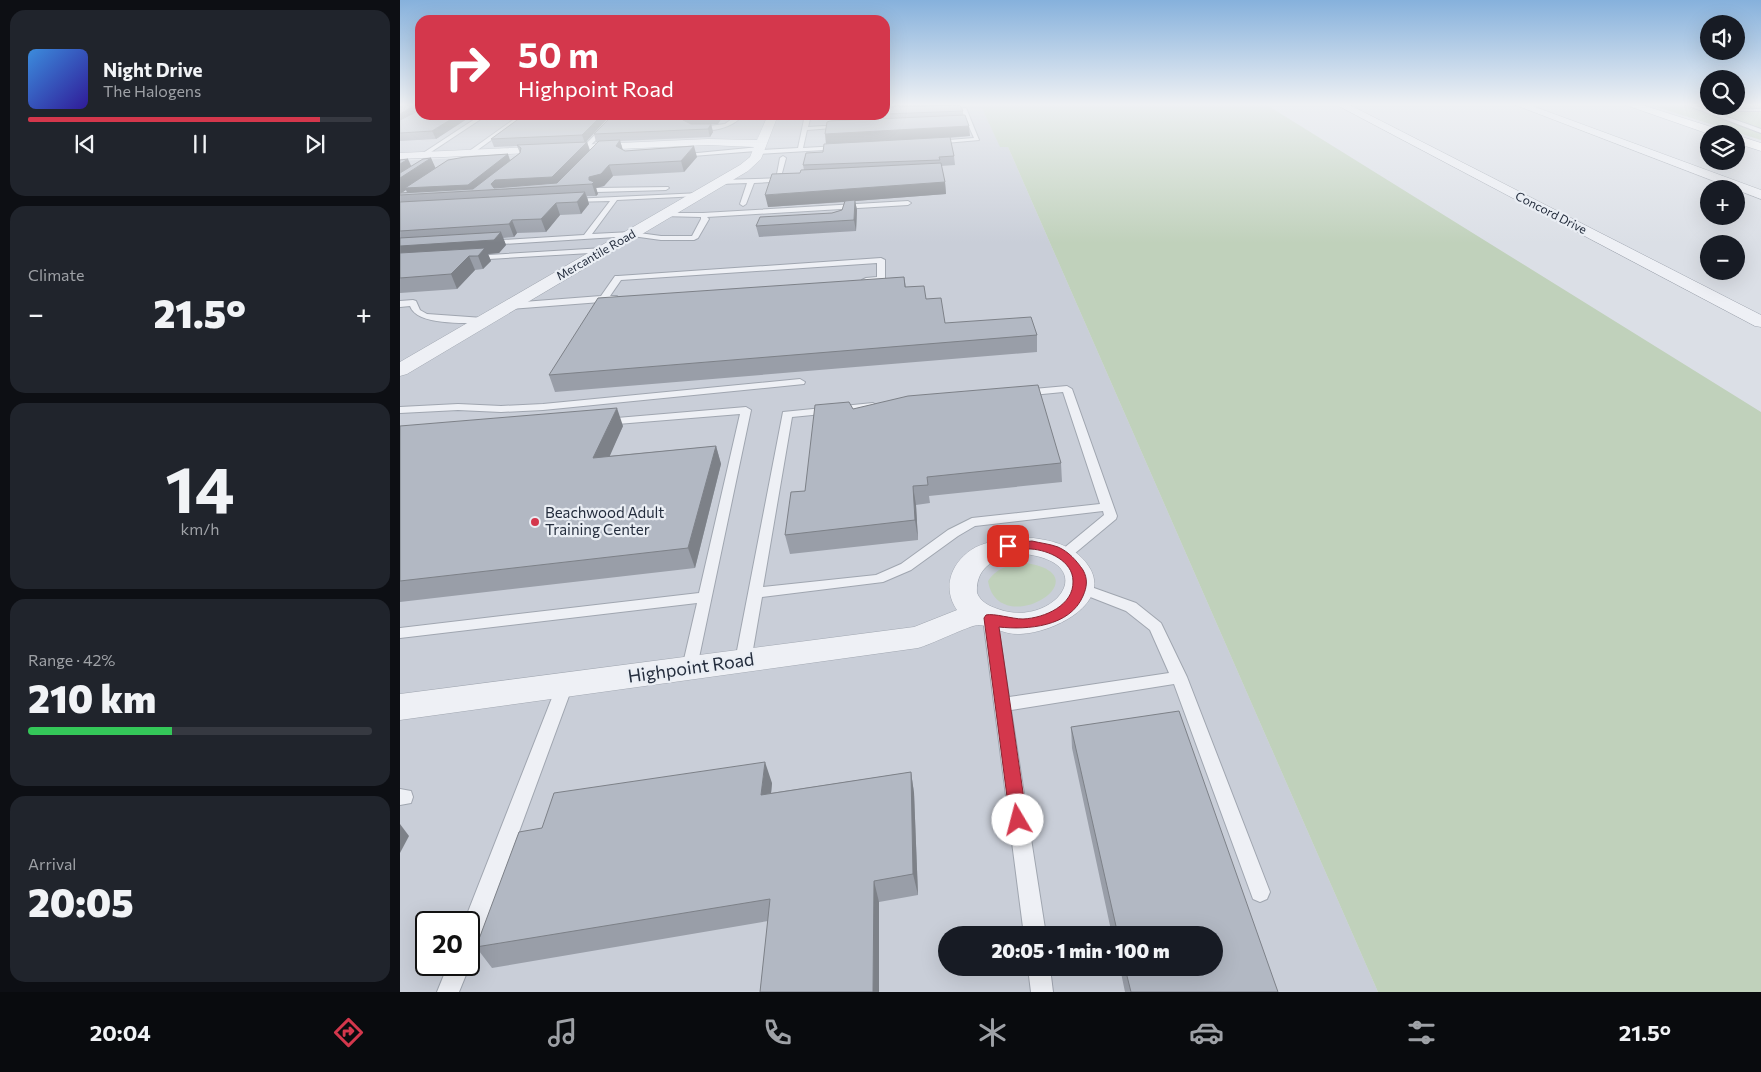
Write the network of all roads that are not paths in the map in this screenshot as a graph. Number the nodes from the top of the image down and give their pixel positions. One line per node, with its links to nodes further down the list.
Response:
1 (430, 150): 14 (lane)
2 (472, 150): 12 (lane)
3 (527, 150): 12 (street)
4 (533, 150): 23 (lane)
5 (598, 150): 20 (lane)
6 (629, 150): 17 (lane)
7 (752, 150): 13 (street)
8 (764, 150): 13 (street)
9 (797, 150): 13 (lane)
10 (1429, 150): 53 (street, Concord Drive)
11 (1642, 150): 31 (street)
12 (468, 153): 14 (street); 24 (lane)
13 (763, 154): 18 (lane); 21 (lane); 28 (street, Mercantile Road)
14 (423, 155): 16 (street)
15 (842, 155): 19 (lane)
16 (400, 156)
17 (624, 156)
18 (676, 156)
19 (803, 157)
20 (592, 158)
21 (783, 158): 22 (lane); 25 (lane)
22 (793, 158)
23 (520, 159)
24 (454, 162)
25 (779, 173)
26 (791, 180): 27 (lane)
27 (751, 182): 28 (lane); 35 (lane)
28 (717, 184): 29 (lane); 30 (street, Mercantile Road)
29 (597, 190)
30 (699, 194): 32 (lane); 38 (street, Mercantile Road)
31 (1761, 195)
32 (615, 199): 33 (lane); 43 (lane)
33 (566, 202)
34 (908, 203): 36 (lane)
35 (742, 204)
36 (842, 206): 37 (lane); 40 (lane)
37 (760, 212): 39 (lane); 41 (lane)
38 (664, 215): 39 (lane); 42 (street, Mercantile Road)
39 (704, 217): 42 (lane)
40 (841, 217)
41 (758, 221)
42 (632, 234): 43 (lane); 45 (street, Mercantile Road)
43 (586, 237): 44 (lane)
44 (478, 243)
45 (604, 250): 46 (lane); 51 (street, Mercantile Road)
46 (465, 259)
47 (861, 280): 49 (lane)
48 (624, 298): 49 (lane)
49 (604, 299): 51 (lane)
50 (400, 304): 52 (lane)
51 (510, 306): 52 (street, Mercantile Road)
52 (483, 322): 54 (street, Mercantile Road)
53 (1761, 322)
54 (400, 370)
55 (800, 382): 58 (lane)
56 (1009, 394): 60 (lane)
57 (884, 405): 63 (lane)
58 (400, 410)
59 (588, 424): 64 (lane)
60 (1107, 507): 61 (lane); 63 (lane)
61 (1063, 556): 62 (street); 65 (street)
62 (1080, 588): 65 (street); 69 (lane)
63 (756, 593): 67 (lane)
64 (705, 597): 66 (lane); 68 (lane)
65 (984, 616): 67 (street, Highpoint Road); 71 (lane)
66 (400, 633)
67 (743, 661): 68 (street, Highpoint Road)
68 (690, 668): 70 (street, Highpoint Road)
69 (1179, 677): 71 (lane); 73 (lane)
70 (565, 685): 72 (street, Highpoint Road); 74 (lane)
71 (1002, 705): 75 (lane)
72 (400, 706)
73 (1260, 892)
74 (479, 911)
75 (1033, 926)
76 (455, 976): 78 (lane)
77 (1040, 976): 79 (lane)
78 (448, 992)
79 (1042, 992)

